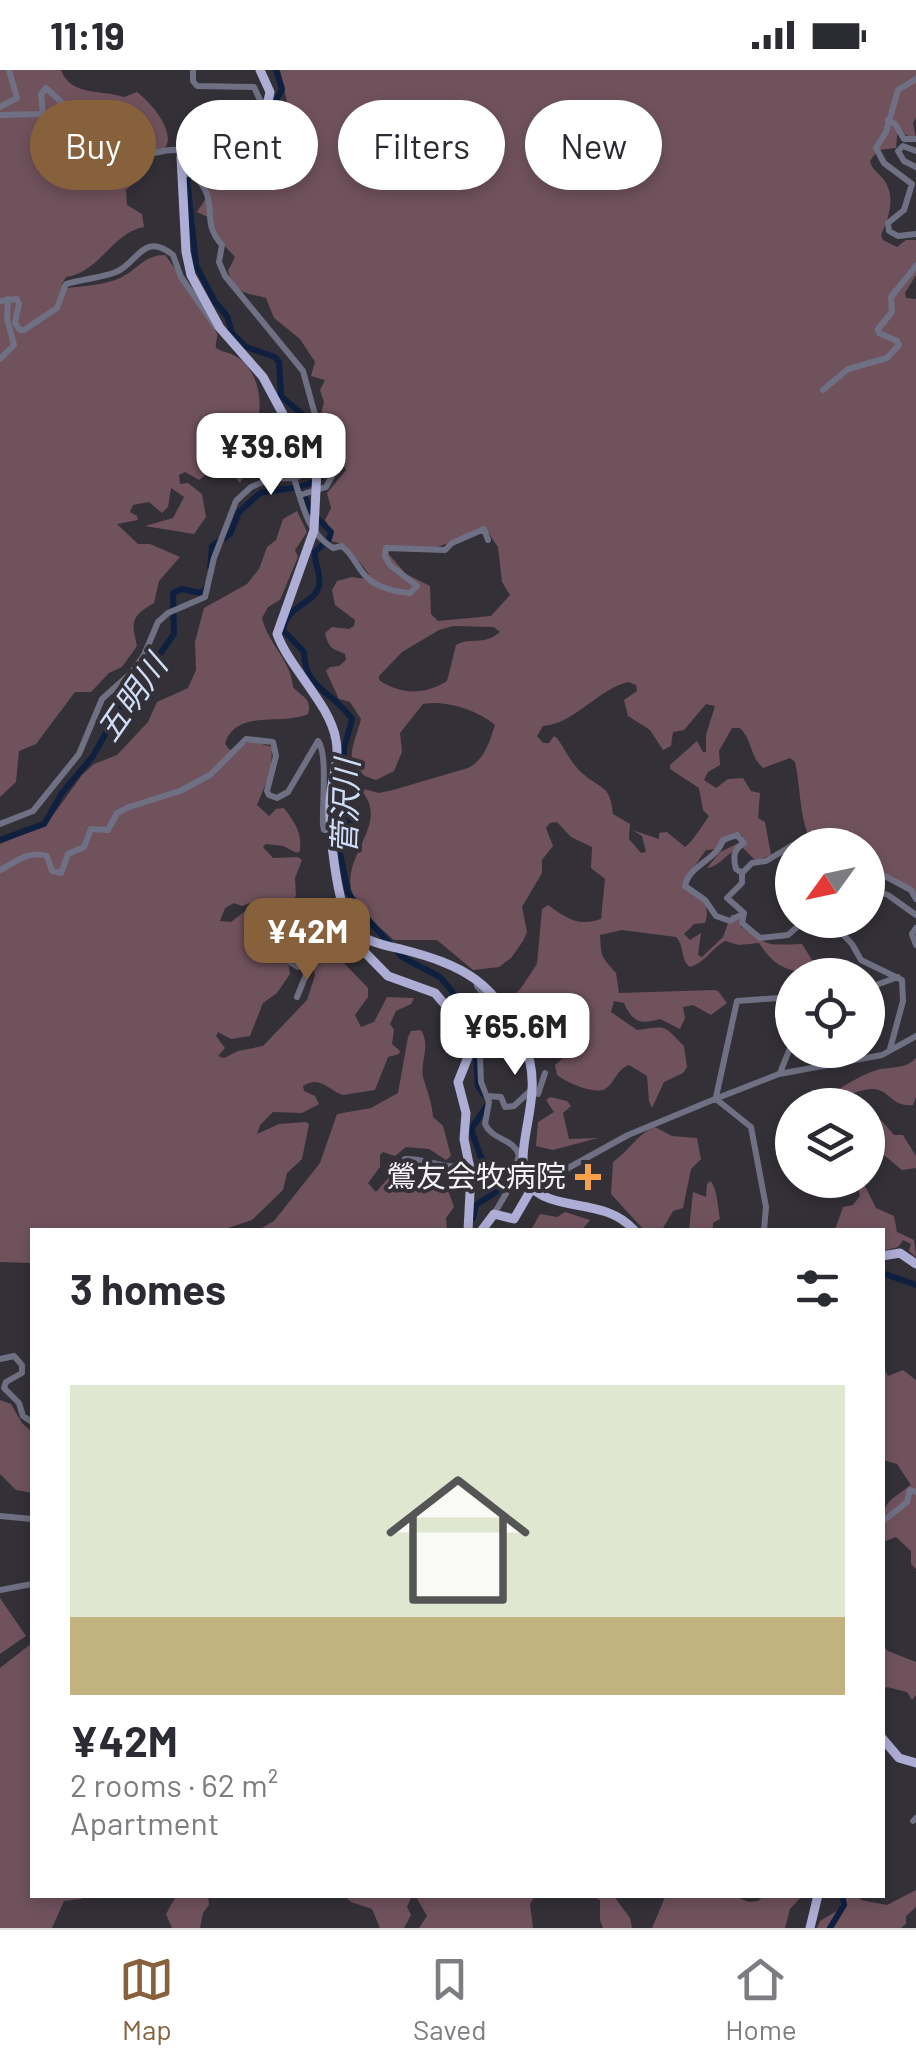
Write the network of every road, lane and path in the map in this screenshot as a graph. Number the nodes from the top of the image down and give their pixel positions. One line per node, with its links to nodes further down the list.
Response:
1 (8, 70): 9 (street)
2 (193, 70): 7 (street)
3 (260, 70): 8 (main road)
4 (916, 79): 12 (street)
5 (42, 100): 6 (street)
6 (58, 100)
7 (260, 100)
8 (269, 100)
9 (0, 107)
10 (0, 115): 11 (street)
11 (30, 116)
12 (888, 120): 13 (street); 18 (street)
13 (916, 139)
14 (916, 151): 15 (street)
15 (916, 167)
16 (181, 190): 21 (main road)
17 (206, 190): 24 (street)
18 (916, 234)
19 (916, 266): 23 (street)
20 (4, 300): 21 (street); 22 (street)
21 (220, 328): 24 (main road)
22 (0, 359)
23 (824, 390)
24 (317, 480): 25 (street); 25 (street); 26 (main road)
25 (299, 490): 26 (street); 28 (street)
26 (314, 530): 27 (street); 29 (main road)
27 (488, 540)
28 (0, 824)
29 (331, 830): 31 (street); 38 (main road)
30 (775, 855): 32 (street)
31 (0, 870)
32 (742, 873): 36 (street); 36 (street)
33 (885, 876): 35 (street)
34 (885, 894): 37 (street)
35 (916, 899)
36 (744, 914): 40 (street)
37 (916, 915)
38 (347, 927): 43 (street); 46 (main road); 54 (main road)
39 (916, 928): 42 (street)
40 (775, 936)
41 (846, 938): 45 (street)
42 (916, 946)
43 (308, 958): 44 (street); 48 (street)
44 (291, 964)
45 (899, 977): 47 (street); 53 (street)
46 (479, 981): 50 (street); 52 (main road)
47 (885, 982)
48 (297, 997)
49 (775, 998): 60 (street)
50 (486, 999): 52 (street); 54 (street)
51 (916, 1036): 53 (street)
52 (525, 1046): 58 (main road)
53 (890, 1051): 57 (street)
54 (475, 1058): 59 (street); 62 (main road)
55 (782, 1068): 57 (street)
56 (546, 1072): 58 (street)
57 (780, 1074): 60 (street)
58 (534, 1092): 59 (street); 63 (main road)
59 (487, 1096): 66 (street)
60 (715, 1099): 63 (street); 71 (street)
61 (405, 1159): 62 (street)
62 (470, 1164): 68 (main road)
63 (532, 1188): 64 (main road); 65 (main road)
64 (547, 1198): 65 (main road); 70 (main road)
65 (524, 1199): 67 (main road)
66 (494, 1214): 67 (main road); 69 (main road)
67 (513, 1225)
68 (468, 1228)
69 (484, 1228)
70 (631, 1228)
71 (764, 1228)
72 (885, 1256): 73 (main road)
73 (916, 1264)
74 (0, 1359): 75 (street)
75 (30, 1421)
76 (916, 1492): 79 (street)
77 (0, 1516): 78 (street)
78 (30, 1518)
79 (885, 1520)
80 (30, 1584): 81 (street)
81 (0, 1590)
82 (885, 1742): 83 (main road)
83 (916, 1763)
84 (817, 1898): 85 (main road)
85 (810, 1928)

